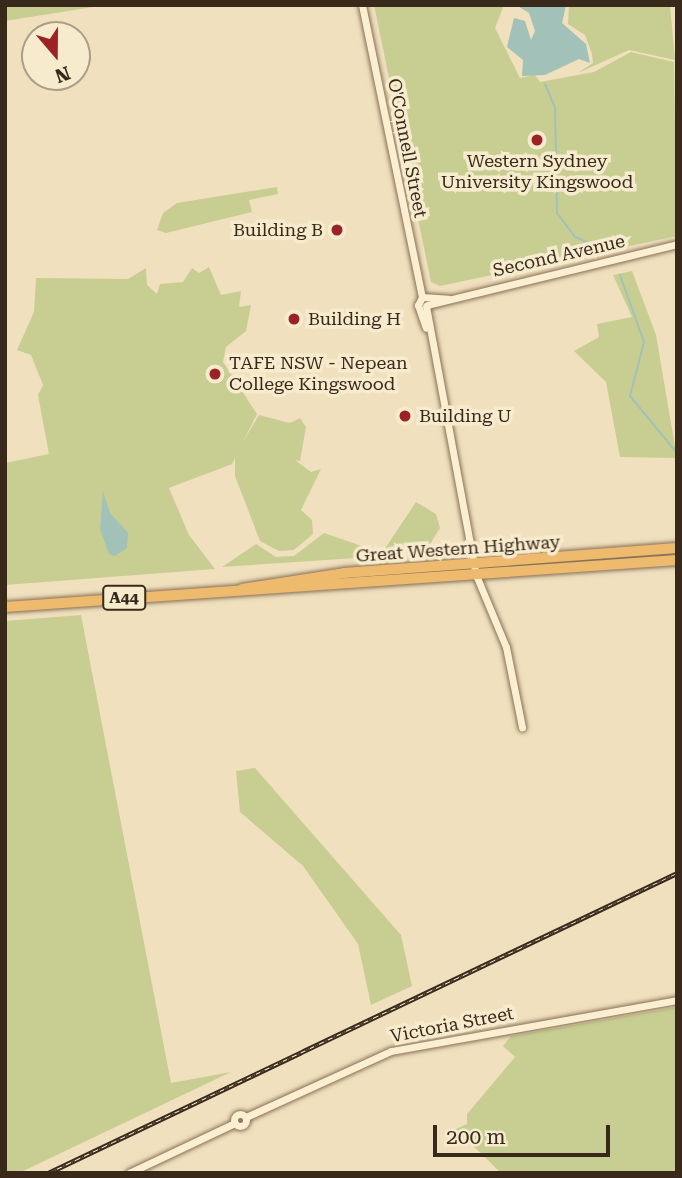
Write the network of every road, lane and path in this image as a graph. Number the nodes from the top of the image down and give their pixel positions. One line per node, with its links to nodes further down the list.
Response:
1 (362, 5): 3 (street, O'Connell Street)
2 (677, 244): 3 (street, Second Avenue)
3 (424, 302): 6 (street, O'Connell Street)
4 (677, 548): 6 (highway, Great Western Highway / A44)
5 (677, 560): 6 (highway, Great Western Highway / A44)
6 (475, 569): 7 (highway, Great Western Highway / A44); 8 (street, O'Connell Street)
7 (5, 607)
8 (522, 727)
9 (677, 1000): 10 (street, Victoria Street)
10 (129, 1173)

